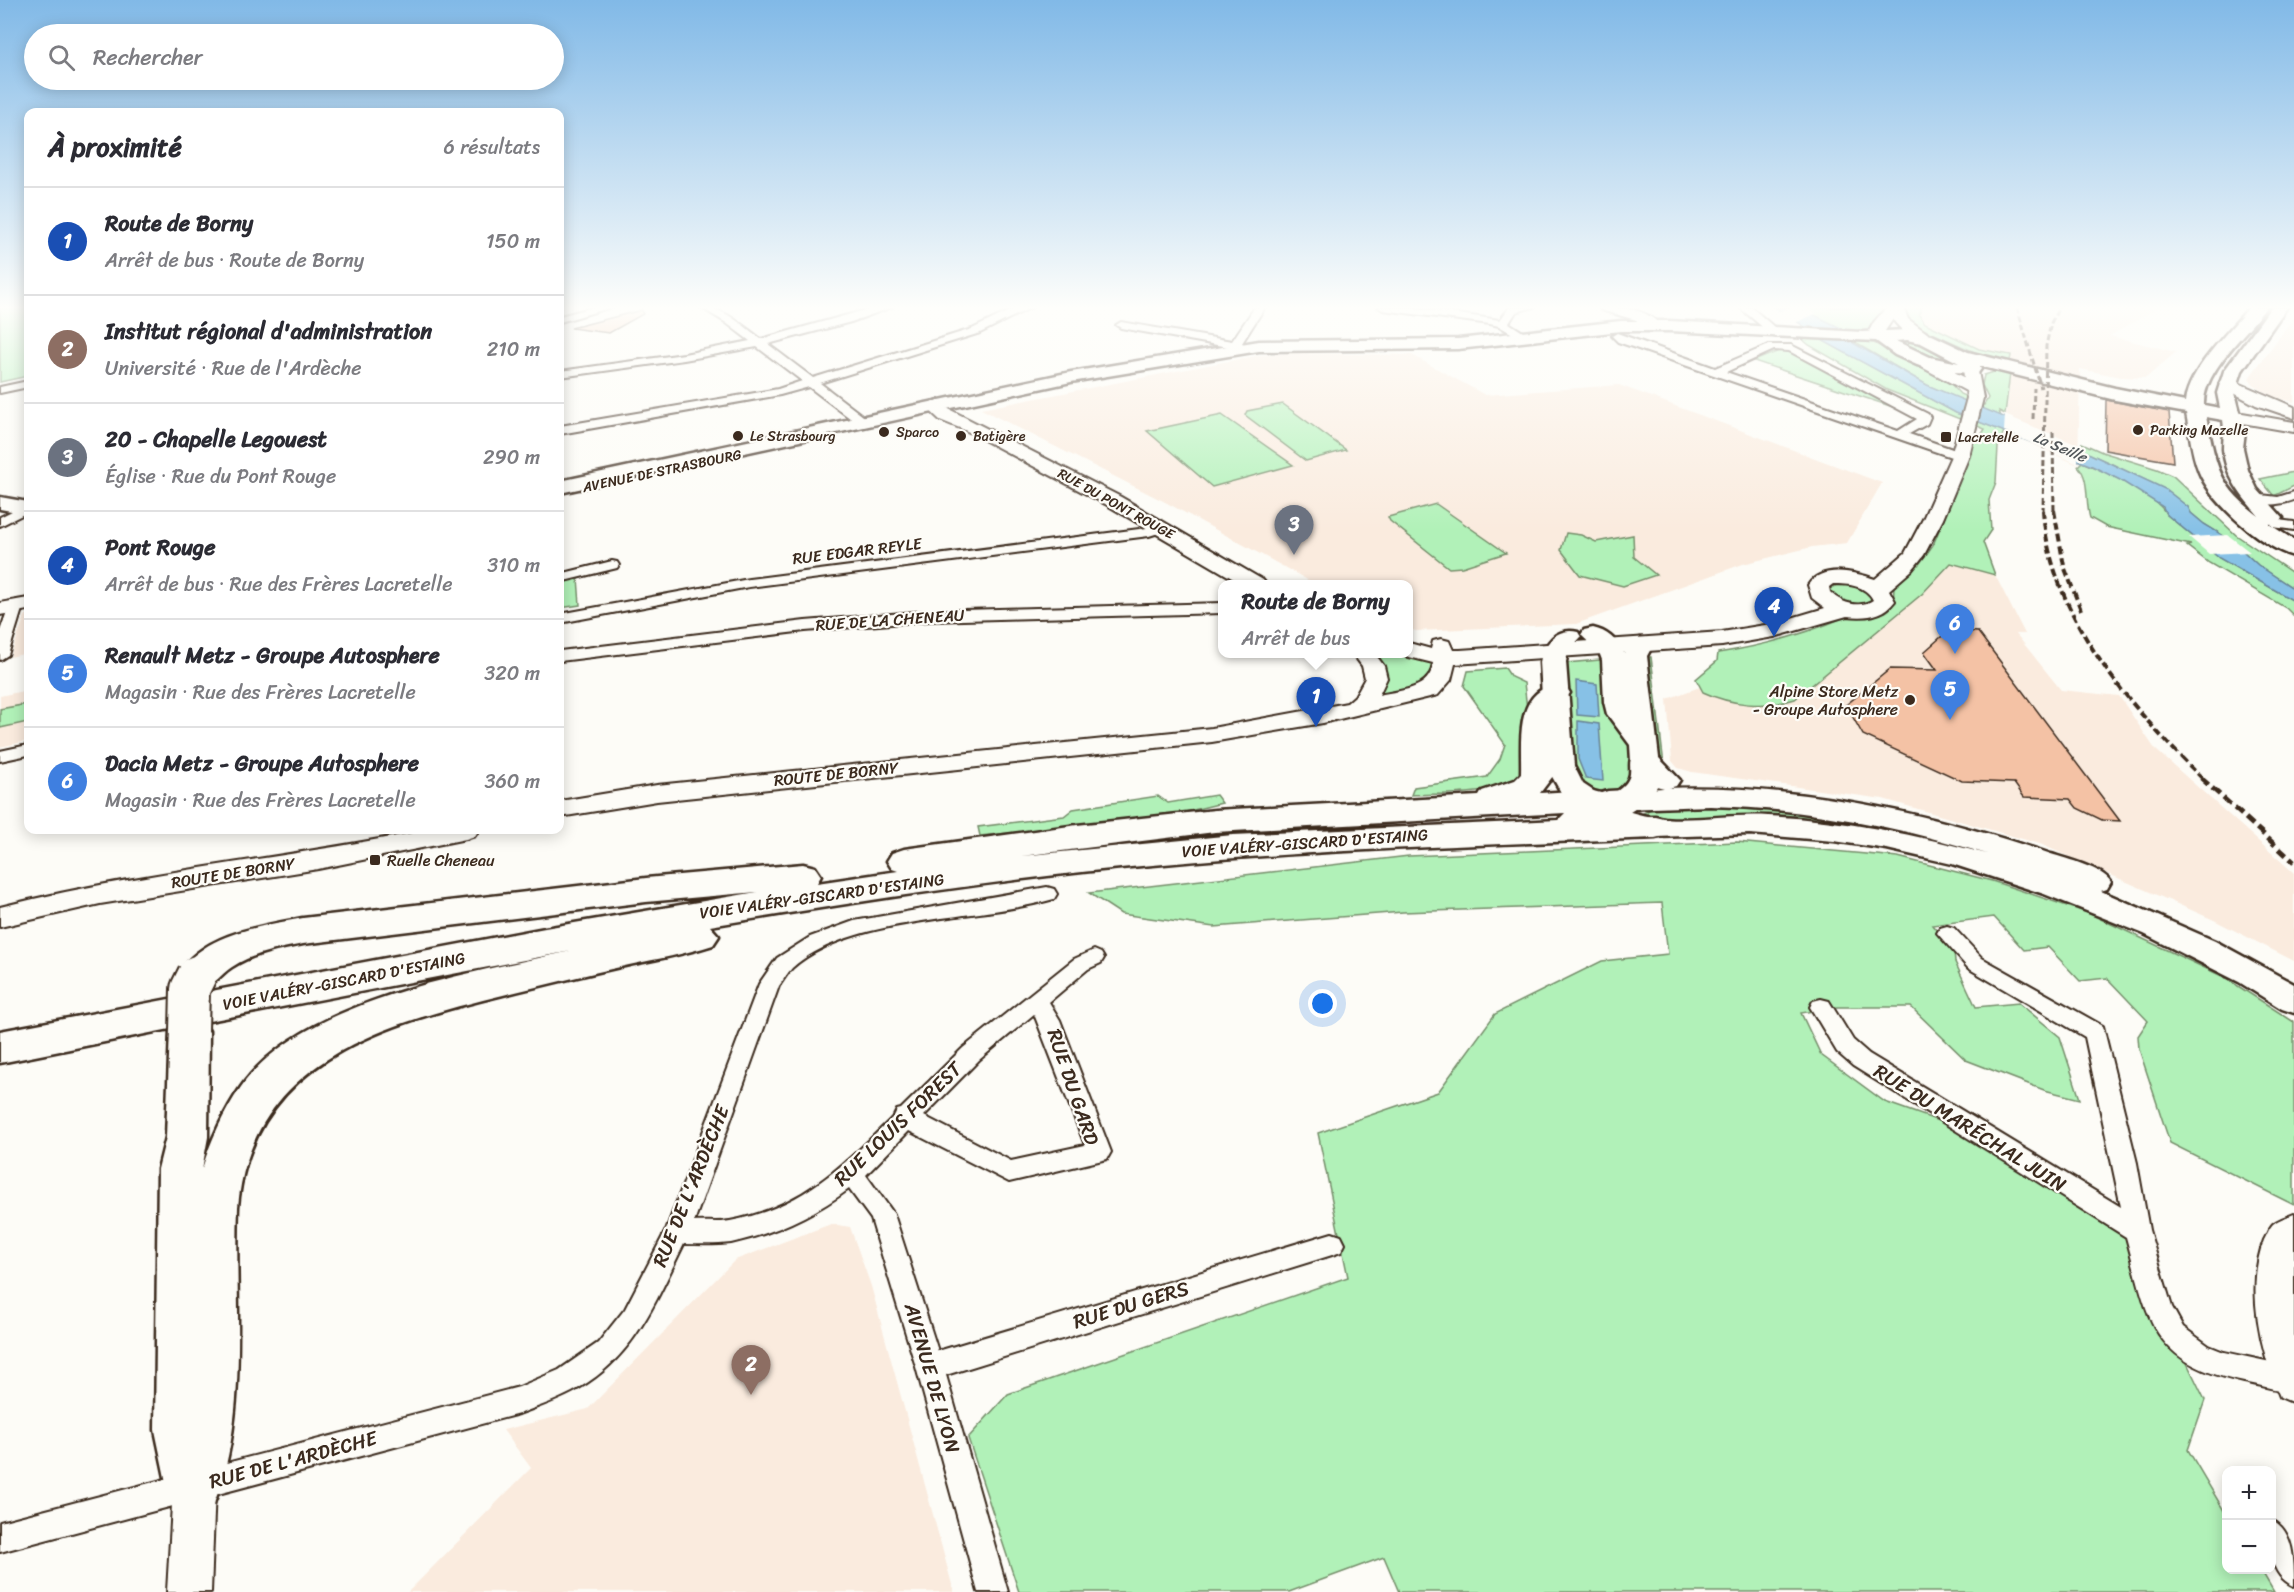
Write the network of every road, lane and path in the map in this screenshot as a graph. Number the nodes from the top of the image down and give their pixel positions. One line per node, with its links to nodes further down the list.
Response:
1 (817, 381): 11 (street)
2 (1053, 381): 19 (main road)
3 (1114, 381): 18 (main road)
4 (1742, 381): 27 (street)
5 (1855, 381): 27 (street)
6 (1955, 381): 17 (main road)
7 (1971, 381): 17 (main road)
8 (2068, 381): 12 (main road)
9 (2195, 381): 16 (main road)
10 (2206, 381): 20 (main road)
11 (812, 383): 23 (street); 26 (street)
12 (2076, 383): 16 (main road); 20 (main road)
13 (2228, 383): 20 (main road); 21 (main road)
14 (24, 385): 15 (street)
15 (0, 390)
16 (2131, 392): 20 (main road)
17 (1974, 393): 28 (main road)
18 (974, 408): 19 (main road); 24 (main road)
19 (937, 409): 23 (main road, AVENUE DE STRASBOURG); 24 (main road, RUE DU PONT ROUGE); 31 (main road, AVENUE DE STRASBOURG)
20 (2214, 409): 22 (main road); 25 (main road); 37 (main road); 37 (main road)
21 (2294, 413)
22 (2294, 420)
23 (863, 422): 29 (main road, AVENUE DE STRASBOURG)
24 (973, 427): 39 (main road, RUE DU PONT ROUGE)
25 (2294, 427)
26 (564, 429)
27 (1898, 436): 28 (street)
28 (1960, 456): 44 (main road)
29 (564, 486)
30 (0, 492): 34 (main road)
31 (564, 492)
32 (2294, 496): 37 (street)
33 (0, 503): 35 (main road)
34 (24, 503)
35 (24, 505)
36 (24, 507): 38 (street)
37 (2251, 508): 40 (main road)
38 (0, 522)
39 (1160, 528): 43 (main road, RUE DU PONT ROUGE); 49 (street, RUE EDGAR REYLE)
40 (2290, 537)
41 (612, 565): 42 (street)
42 (564, 577)
43 (1248, 580)
44 (1878, 584): 45 (main road); 48 (main road)
45 (1820, 595): 48 (main road); 50 (main road)
46 (15, 606): 55 (street)
47 (1218, 608): 56 (street, RUE DE LA CHENEAU)
48 (1846, 609): 52 (main road)
49 (564, 618)
50 (1582, 643): 52 (main road); 54 (main road); 58 (main road); 61 (main road)
51 (1413, 645): 54 (main road)
52 (1641, 645): 61 (main road)
53 (1413, 650): 54 (main road)
54 (1443, 652): 59 (main road, ROUTE DE BORNY)
55 (0, 655)
56 (564, 656)
57 (1367, 658): 59 (main road)
58 (1555, 693): 63 (main road); 64 (highway)
59 (1353, 709): 65 (main road, ROUTE DE BORNY)
60 (24, 751): 62 (street)
61 (1644, 752): 63 (highway); 66 (main road)
62 (0, 756)
63 (1607, 804): 64 (highway, VOIE VALÉRY-GISCARD D'ESTAING); 66 (main road); 67 (main road); 68 (highway)
64 (1464, 807): 70 (highway, VOIE VALÉRY-GISCARD D'ESTAING)
65 (564, 808)
66 (1862, 813): 75 (main road)
67 (1655, 827): 68 (highway, VOIE VALÉRY-GISCARD D'ESTAING); 77 (main road)
68 (1545, 830): 71 (highway, VOIE VALÉRY-GISCARD D'ESTAING)
69 (447, 834): 72 (main road, ROUTE DE BORNY)
70 (828, 874): 79 (highway, VOIE VALÉRY-GISCARD D'ESTAING); 89 (highway, bridge)
71 (1034, 881): 80 (highway, VOIE VALÉRY-GISCARD D'ESTAING); 85 (street, RUE DE L'ARDÈCHE); 89 (highway)
72 (0, 917)
73 (1947, 933): 83 (street)
74 (1094, 958): 76 (street, RUE LOUIS FOREST)
75 (2294, 980)
76 (1037, 1000): 81 (street, RUE LOUIS FOREST); 81 (street, RUE DU GARD)
77 (2294, 1000)
78 (1821, 1006): 83 (street, RUE DU MARÉCHAL JUIN)
79 (0, 1027)
80 (0, 1047)
81 (905, 1117): 82 (street, RUE LOUIS FOREST)
82 (850, 1175): 85 (street, RUE LOUIS FOREST); 87 (street, AVENUE DE LYON)
83 (2137, 1230): 88 (street)
84 (2294, 1230): 88 (main road)
85 (677, 1233): 89 (street, RUE DE L'ARDÈCHE)
86 (1332, 1244): 87 (street, RUE DU GERS)
87 (930, 1367): 94 (street, AVENUE DE LYON)
88 (2293, 1382)
89 (194, 1487): 90 (street, RUE DE L'ARDÈCHE); 93 (main road)
90 (0, 1537)
91 (2276, 1542): 92 (street)
92 (2294, 1571)
93 (189, 1592)
94 (993, 1592)

